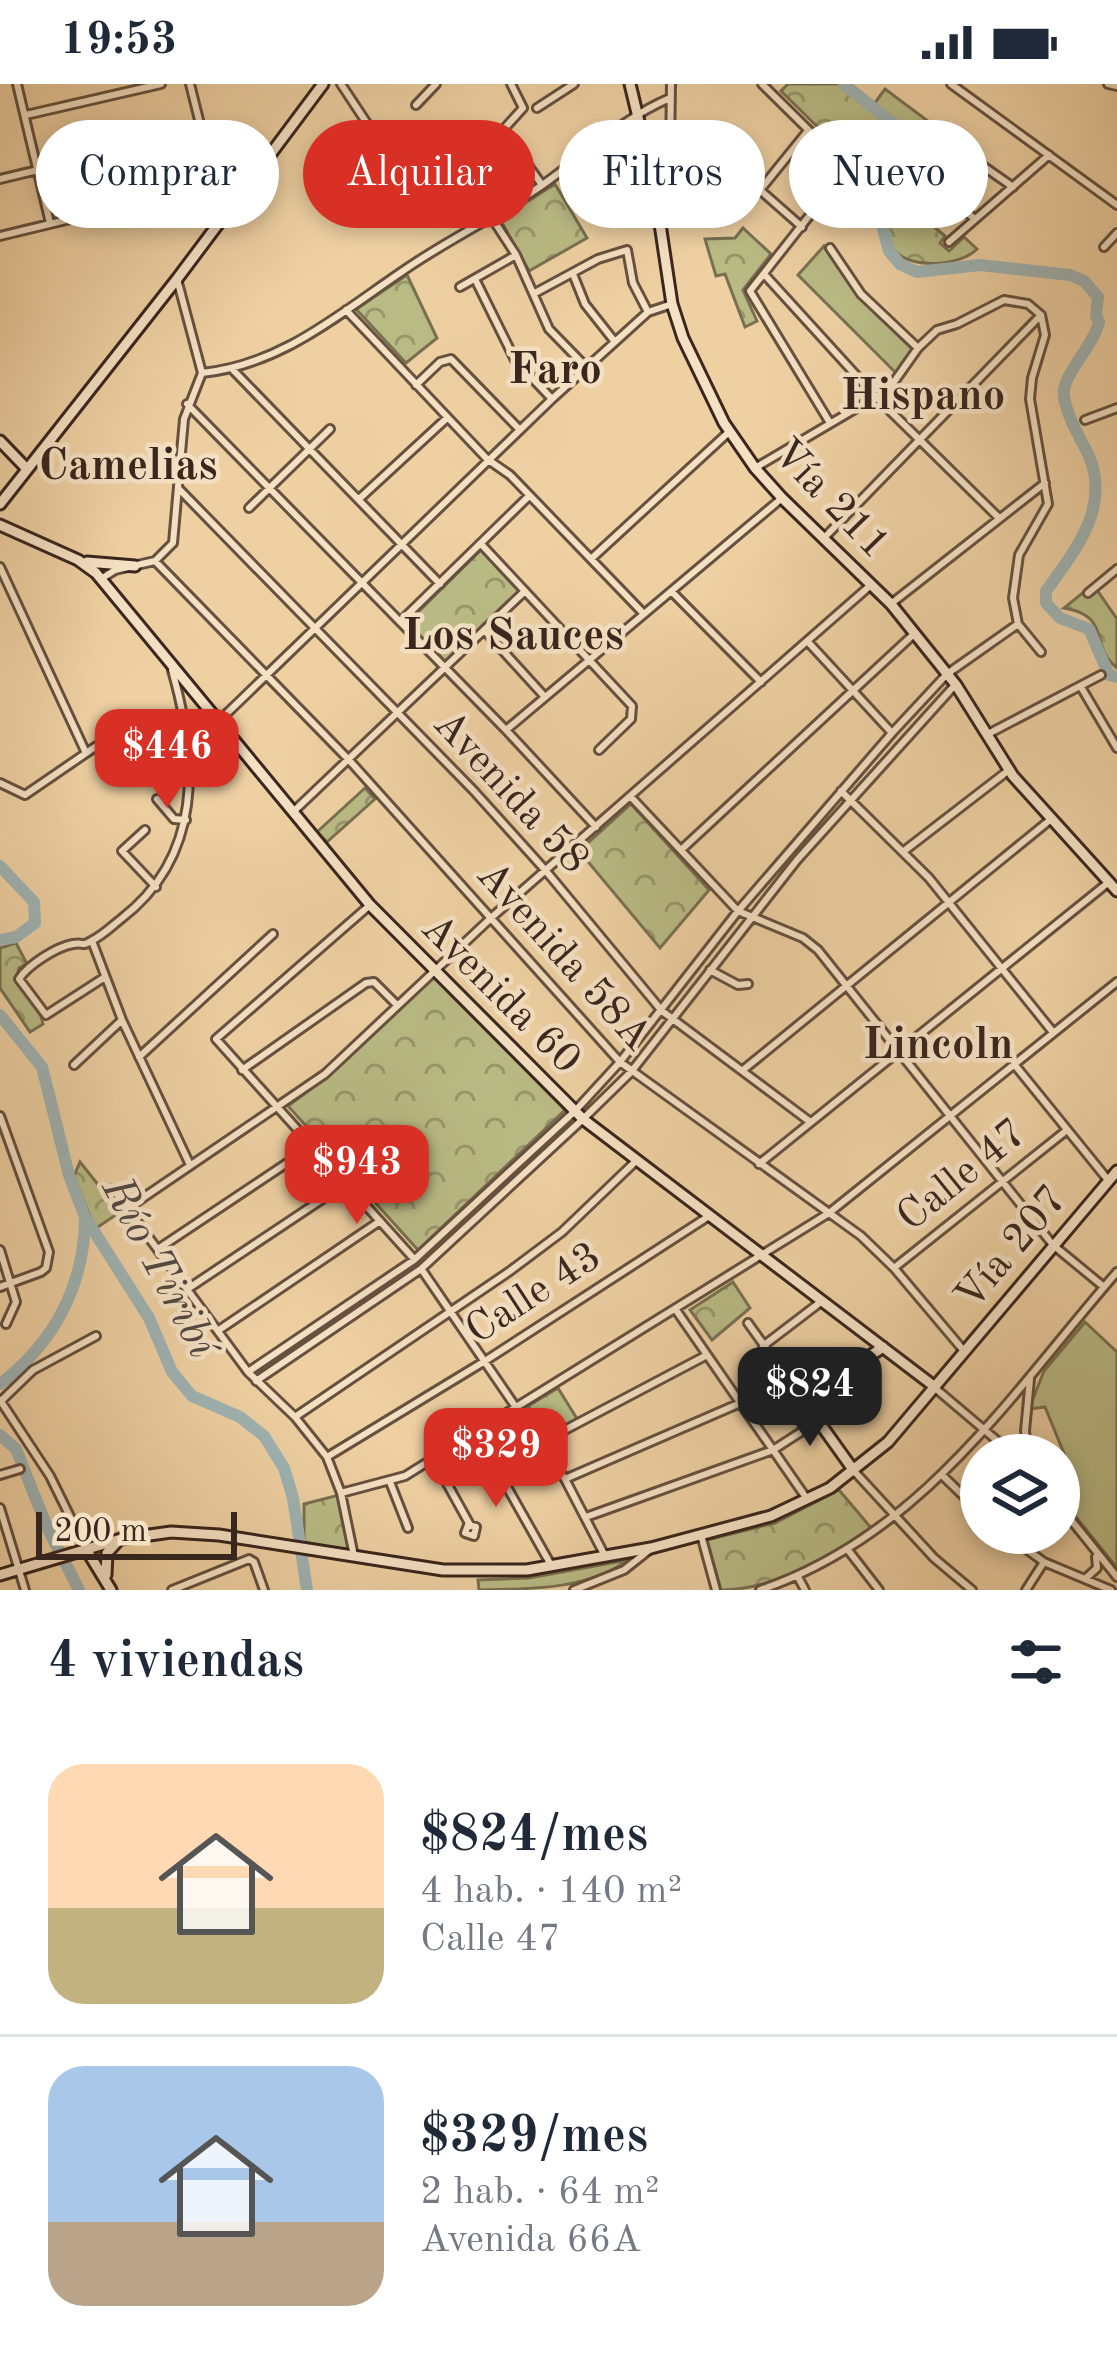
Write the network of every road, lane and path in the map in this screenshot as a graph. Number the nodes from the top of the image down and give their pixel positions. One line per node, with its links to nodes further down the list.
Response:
1 (17, 84): 17 (street)
2 (161, 84): 17 (street)
3 (190, 84): 18 (street)
4 (323, 84): 24 (main road)
5 (341, 84): 19 (street)
6 (436, 84): 14 (street)
7 (511, 84): 20 (street)
8 (574, 84): 15 (street)
9 (630, 84): 16 (main road, Vía 211)
10 (671, 84): 13 (street)
11 (762, 84): 23 (street)
12 (951, 84): 26 (street)
13 (670, 98): 16 (street); 22 (street)
14 (416, 105)
15 (537, 108)
16 (638, 112): 21 (main road, Vía 211); 33 (street)
17 (26, 116): 27 (street)
18 (199, 120)
19 (365, 120)
20 (512, 120)
21 (640, 120)
22 (670, 120)
23 (796, 120)
24 (279, 143)
25 (789, 154): 32 (street)
26 (1048, 155): 34 (street); 37 (street)
27 (36, 159)
28 (36, 169): 31 (street)
29 (988, 169): 34 (street)
30 (535, 175): 33 (street)
31 (0, 179)
32 (765, 184)
33 (542, 185): 35 (street)
34 (1013, 187): 38 (street)
35 (535, 190)
36 (765, 194): 39 (street)
37 (1117, 205)
38 (988, 208)
39 (789, 216)
40 (36, 227): 48 (street)
41 (215, 228): 55 (main road)
42 (474, 228): 60 (street)
43 (498, 228): 52 (street)
44 (660, 228): 59 (main road, Vía 211)
45 (801, 228): 54 (street)
46 (965, 228): 49 (street)
47 (1117, 233): 50 (street)
48 (0, 236)
49 (949, 242)
50 (1104, 247)
51 (830, 248): 64 (street)
52 (516, 255): 56 (street); 58 (street)
53 (572, 273): 58 (street); 61 (street); 63 (street)
54 (764, 273): 69 (street); 75 (street)
55 (177, 279): 67 (street); 84 (main road)
56 (475, 279): 57 (street); 70 (street)
57 (460, 287)
58 (535, 293): 65 (street)
59 (672, 304): 61 (street); 78 (main road, Vía 211)
60 (346, 310): 66 (street); 68 (street)
61 (648, 312): 63 (street)
62 (1041, 315): 64 (street); 80 (street); 85 (street)
63 (614, 342): 65 (street)
64 (918, 348): 69 (street)
65 (586, 367): 70 (street)
66 (233, 370): 67 (street); 81 (street)
67 (202, 373): 71 (street)
68 (416, 385): 73 (street); 77 (street)
69 (875, 396): 75 (street); 80 (street)
70 (551, 399): 77 (street)
71 (187, 404): 86 (street); 87 (street)
72 (1117, 408): 74 (street)
73 (447, 418): 82 (street); 90 (street)
74 (1085, 420)
75 (830, 423): 83 (street)
76 (330, 429): 81 (street)
77 (519, 429): 82 (street)
78 (730, 431): 83 (main road, Vía 211); 98 (street)
79 (0, 441): 84 (main road)
80 (921, 442): 93 (street); 95 (street)
81 (310, 449): 86 (street); 90 (street)
82 (487, 459): 88 (street); 96 (street)
83 (755, 468): 89 (main road, Vía 211)
84 (27, 470): 91 (main road)
85 (1045, 483): 93 (street); 114 (street)
86 (269, 489): 92 (street); 105 (street)
87 (179, 490): 100 (street); 115 (street, Avenida 58)
88 (530, 496): 97 (street); 98 (street)
89 (782, 498): 95 (main road, Vía 211); 109 (street)
90 (359, 500): 96 (street)
91 (0, 504)
92 (249, 508)
93 (999, 518): 111 (street)
94 (0, 525): 99 (main road, Avenida 60)
95 (824, 538): 107 (main road, Vía 211)
96 (400, 543): 105 (street); 106 (street)
97 (481, 544): 106 (street); 108 (street)
98 (591, 559): 112 (street)
99 (78, 560): 101 (main road); 104 (main road, Avenida 60)
100 (155, 561): 101 (street); 124 (street, Avenida 58A)
101 (135, 566): 104 (street)
102 (0, 567): 139 (street)
103 (1117, 568): 110 (street)
104 (101, 579): 121 (main road, Avenida 60)
105 (361, 582): 113 (street); 115 (street)
106 (440, 584): 113 (street)
107 (872, 584): 111 (main road, Vía 211); 118 (street)
108 (525, 591): 116 (street); 120 (street)
109 (672, 592): 112 (street); 126 (street)
110 (1088, 593)
111 (891, 604): 117 (main road, Vía 211)
112 (644, 614): 120 (street)
113 (400, 622): 122 (street)
114 (1018, 624): 119 (street); 123 (street)
115 (312, 628): 124 (street); 131 (street, Avenida 58)
116 (484, 631): 122 (street); 130 (street)
117 (915, 633): 123 (main road, Vía 211); 129 (street)
118 (809, 643): 126 (street); 129 (street)
119 (1041, 652)
120 (590, 659): 130 (street); 138 (street)
121 (170, 661): 132 (main road, Avenida 60); 148 (street)
122 (444, 669): 131 (street); 133 (street)
123 (947, 674): 127 (main road, Vía 211); 135 (street)
124 (264, 675): 132 (street); 140 (street, Avenida 58A)
125 (1101, 675): 128 (street)
126 (761, 682): 144 (street)
127 (956, 685): 136 (main road, Vía 211); 146 (street)
128 (1081, 688): 136 (street); 137 (street)
129 (853, 692): 135 (street); 152 (street)
130 (545, 697): 133 (street)
131 (398, 714): 140 (street); 155 (street, Avenida 58)
132 (219, 721): 147 (main road, Avenida 60)
133 (506, 730): 150 (street)
134 (114, 734): 139 (street)
135 (892, 734): 143 (street)
136 (988, 734): 141 (main road, Vía 211)
137 (1116, 744)
138 (599, 750)
139 (86, 753): 142 (street)
140 (349, 760): 147 (street); 161 (street, Avenida 58A)
141 (1009, 770): 149 (main road, Vía 211); 153 (street)
142 (0, 783)
143 (841, 791): 146 (street); 160 (street)
144 (631, 797): 150 (street); 152 (street)
145 (157, 799): 148 (street)
146 (850, 799): 153 (street); 162 (street)
147 (293, 813): 159 (main road, Avenida 60)
148 (186, 820): 157 (street)
149 (1050, 820): 156 (main road, Vía 211); 158 (street)
150 (596, 827): 155 (street)
151 (146, 830): 157 (street)
152 (681, 850): 160 (street)
153 (904, 851): 158 (street)
154 (1117, 867): 156 (main road)
155 (546, 871): 161 (street); 173 (street, Avenida 58)
156 (1110, 883): 166 (street)
157 (156, 887): 164 (street)
158 (950, 904): 166 (street); 171 (street)
159 (370, 905): 165 (main road, Avenida 60); 182 (street)
160 (738, 911): 162 (street); 173 (street)
161 (492, 917): 165 (street); 179 (street, Avenida 58A)
162 (750, 918): 167 (street); 171 (street)
163 (273, 934): 178 (street)
164 (92, 941): 168 (street); 168 (street)
165 (434, 969): 172 (street); 186 (main road, Avenida 60)
166 (1002, 969): 176 (street); 177 (street)
167 (710, 970): 170 (street); 174 (street)
168 (105, 977): 175 (street)
169 (1117, 982): 176 (street)
170 (748, 984)
171 (848, 987): 177 (street); 183 (street)
172 (397, 1005): 182 (street); 185 (street)
173 (662, 1010): 174 (street, Avenida 58); 179 (street)
174 (673, 1019): 183 (street, Avenida 58); 184 (street)
175 (122, 1020): 178 (street); 181 (street)
176 (1053, 1032): 180 (street)
177 (899, 1051): 187 (street); 189 (street)
178 (139, 1057): 194 (street)
179 (620, 1062): 184 (street, Avenida 58A); 186 (street)
180 (1014, 1064): 187 (street); 190 (street)
181 (74, 1065)
182 (242, 1070): 185 (street)
183 (742, 1070): 189 (street, Avenida 58)
184 (631, 1072): 186 (street); 193 (street, Avenida 58A)
185 (277, 1107): 191 (street); 194 (street)
186 (579, 1115): 192 (main road, Avenida 60); 207 (street); 209 (street)
187 (949, 1115): 196 (street); 200 (street)
188 (0, 1116): 211 (street)
189 (809, 1121): 193 (street)
190 (1067, 1130): 195 (street); 196 (street, Calle 47)
191 (311, 1147): 197 (street); 204 (street)
192 (636, 1161): 201 (main road, Avenida 60); 216 (street)
193 (759, 1164): 200 (street, Avenida 58A)
194 (190, 1165): 199 (street)
195 (1113, 1176): 203 (main road, Vía 207)
196 (1003, 1180): 203 (street); 208 (street, Calle 47)
197 (345, 1184): 202 (street); 214 (street)
198 (113, 1190): 199 (street)
199 (128, 1208): 204 (street)
200 (829, 1213): 206 (street); 208 (street, Avenida 58A)
201 (709, 1216): 206 (main road, Avenida 60); 226 (street, Calle 43)
202 (380, 1221): 207 (street); 220 (street)
203 (1053, 1245): 213 (street); 224 (main road, Vía 207)
204 (158, 1249): 214 (street)
205 (0, 1250): 211 (street)
206 (761, 1255): 215 (main road, Avenida 60); 217 (street)
207 (414, 1260): 209 (street); 227 (street)
208 (894, 1268): 224 (street, Avenida 58A)
209 (421, 1269): 216 (street); 229 (street)
210 (1117, 1272): 213 (street)
211 (12, 1284): 212 (street); 219 (street)
212 (0, 1287)
213 (1104, 1287): 228 (street)
214 (188, 1289): 220 (street)
215 (822, 1301): 222 (street); 223 (main road, Avenida 60)
216 (450, 1310): 226 (street); 235 (street)
217 (675, 1310): 225 (street); 234 (street)
218 (748, 1323): 222 (street)
219 (6, 1324)
220 (218, 1330): 227 (street)
221 (96, 1336): 231 (street)
222 (763, 1346): 232 (street)
223 (883, 1347): 230 (main road, Avenida 60); 232 (main road)
224 (964, 1351): 230 (main road, Vía 207)
225 (707, 1355): 233 (street); 241 (street)
226 (485, 1361): 234 (street); 243 (street, Calle 43)
227 (248, 1372): 229 (street)
228 (1031, 1375): 237 (street); 240 (street)
229 (256, 1381): 235 (street)
230 (934, 1388): 237 (street, Avenida 60); 246 (main road, Vía 207)
231 (0, 1401): 262 (street)
232 (804, 1402): 236 (main road)
233 (740, 1403): 242 (street); 249 (street)
234 (518, 1408): 238 (street); 241 (street)
235 (295, 1418): 243 (street)
236 (818, 1421): 242 (street); 246 (main road)
237 (983, 1429): 239 (street, Avenida 60); 248 (street)
238 (476, 1432): 244 (street); 270 (street)
239 (989, 1434)
240 (1025, 1434)
241 (542, 1442): 249 (street)
242 (773, 1450): 253 (street); 256 (street)
243 (327, 1457): 251 (street)
244 (434, 1459): 250 (street); 257 (street)
245 (20, 1469): 247 (street)
246 (854, 1471): 253 (main road, Vía 207); 255 (street)
247 (0, 1475)
248 (943, 1476): 252 (street); 255 (street)
249 (566, 1479): 256 (street)
250 (390, 1482): 251 (street); 258 (street)
251 (341, 1493): 268 (street)
252 (960, 1493)
253 (807, 1499): 260 (main road, Vía 207)
254 (0, 1508): 271 (street)
255 (897, 1516): 264 (street); 285 (street)
256 (586, 1517): 267 (street)
257 (470, 1525)
258 (408, 1528)
259 (1080, 1532): 265 (street)
260 (701, 1535): 263 (main road, Vía 207); 281 (street)
261 (122, 1539): 262 (main road, Vía 207); 268 (main road, Vía 207); 276 (main road)
262 (86, 1549): 271 (main road, Vía 207); 276 (main road)
263 (650, 1549): 267 (main road, Vía 207); 280 (street)
264 (848, 1550): 273 (street); 284 (street)
265 (1096, 1553): 274 (street); 275 (street)
266 (1033, 1554): 269 (street)
267 (606, 1557): 270 (main road, Vía 207)
268 (354, 1558): 270 (main road, Vía 207)
269 (1044, 1562): 275 (street); 286 (street)
270 (552, 1567)
271 (20, 1569): 272 (main road, Vía 207); 277 (street)
272 (0, 1574)
273 (798, 1577): 282 (street); 283 (street)
274 (1117, 1577)
275 (1076, 1578): 287 (street)
276 (109, 1585)
277 (25, 1590)
278 (172, 1590): 279 (street)
279 (265, 1590)
280 (574, 1590)
281 (716, 1590)
282 (760, 1590)
283 (805, 1590)
284 (879, 1590)
285 (972, 1590)
286 (1026, 1590)
287 (1111, 1590)

